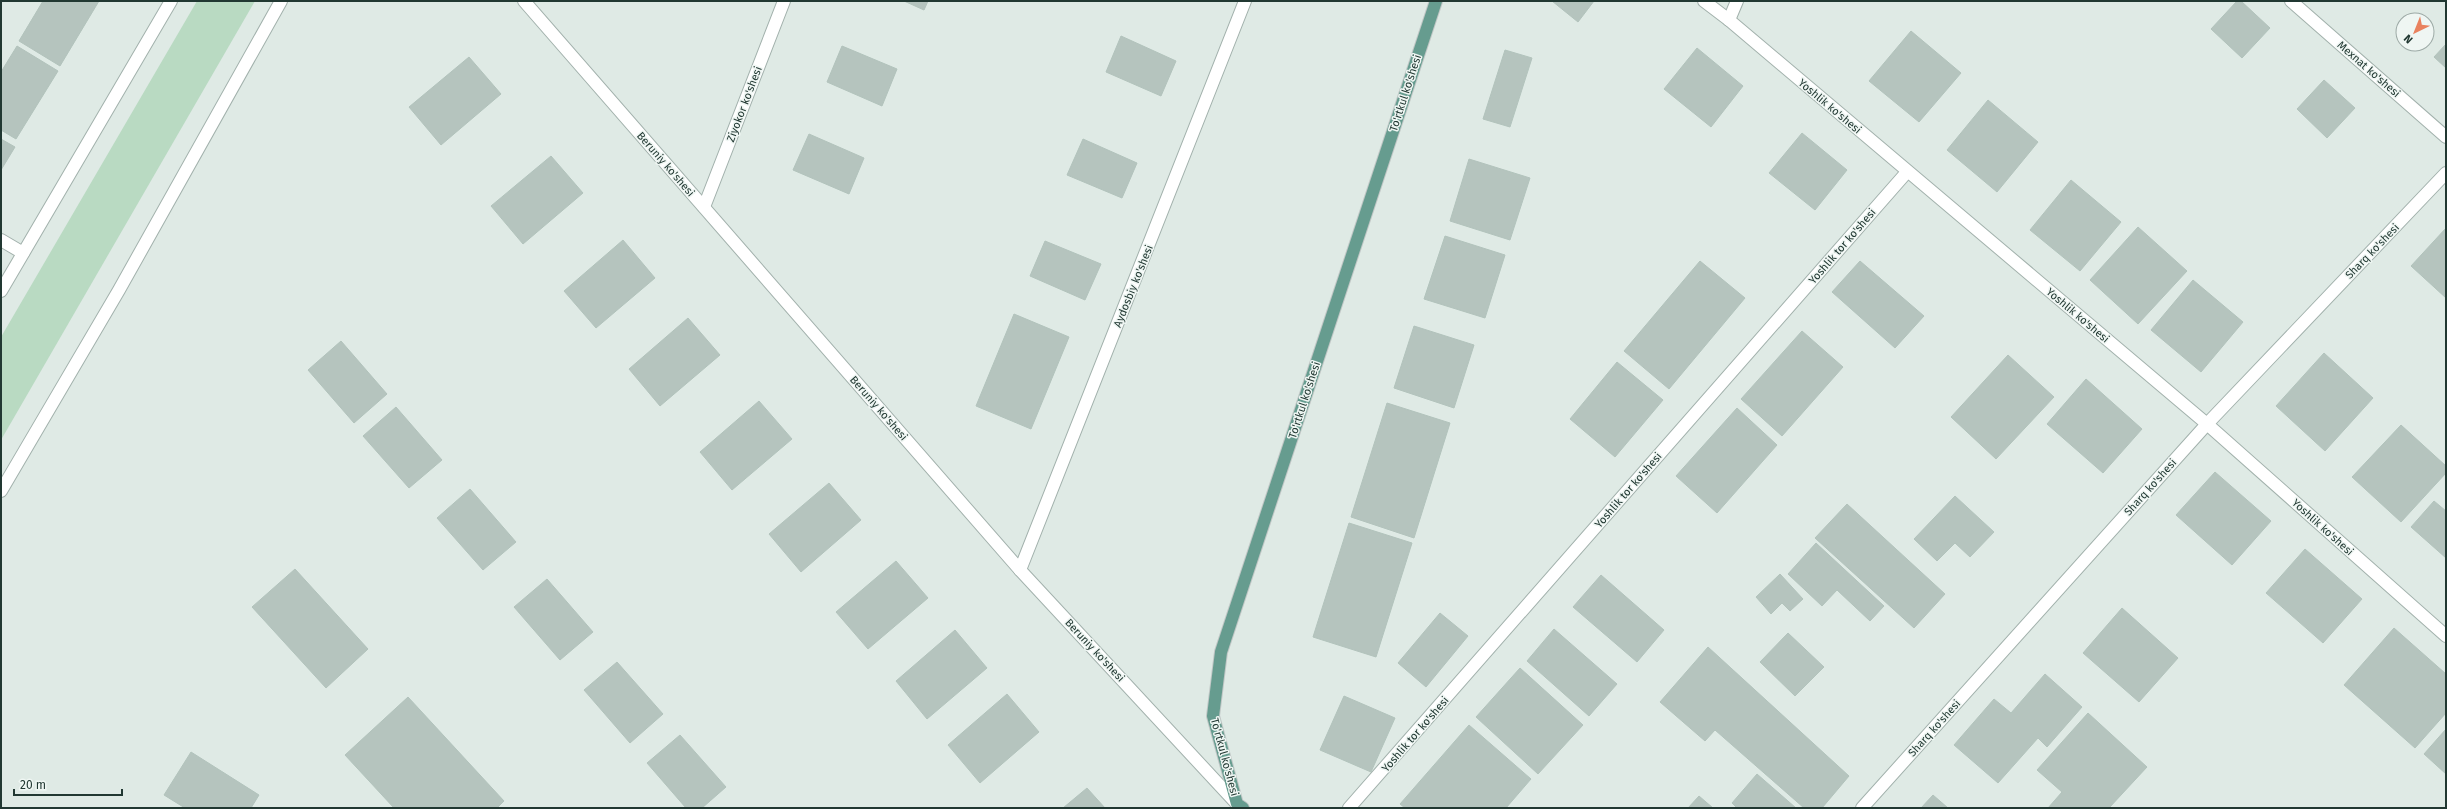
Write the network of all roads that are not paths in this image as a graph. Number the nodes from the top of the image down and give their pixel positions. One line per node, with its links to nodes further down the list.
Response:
1 (171, 1): 16 (street)
2 (281, 1): 19 (street)
3 (524, 1): 14 (street, Beruniy ko'shesi)
4 (784, 1): 14 (street, Ziyokor ko'shesi)
5 (1246, 1): 20 (street, Aydosbiy ko'shesi)
6 (1436, 1): 22 (main road, To'rtkul ko'shesi)
7 (1704, 1): 10 (street, Yoshlik ko'shesi)
8 (1736, 1): 10 (street)
9 (2291, 1): 11 (street, Mexnat ko'shesi)
10 (1729, 20): 12 (street, Yoshlik ko'shesi)
11 (2446, 137)
12 (1907, 172): 18 (street, Yoshlik ko'shesi); 23 (street, Yoshlik tor ko'shesi)
13 (2446, 173): 18 (street, Sharq ko'shesi)
14 (704, 207): 20 (street, Beruniy ko'shesi)
15 (1, 240): 16 (street)
16 (23, 253): 17 (street)
17 (1, 291)
18 (2207, 424): 21 (street, Yoshlik ko'shesi); 24 (street, Sharq ko'shesi)
19 (1, 491)
20 (1020, 570): 22 (street, Beruniy ko'shesi)
21 (2446, 636)
22 (1237, 807)
23 (1350, 808)
24 (1862, 808)

